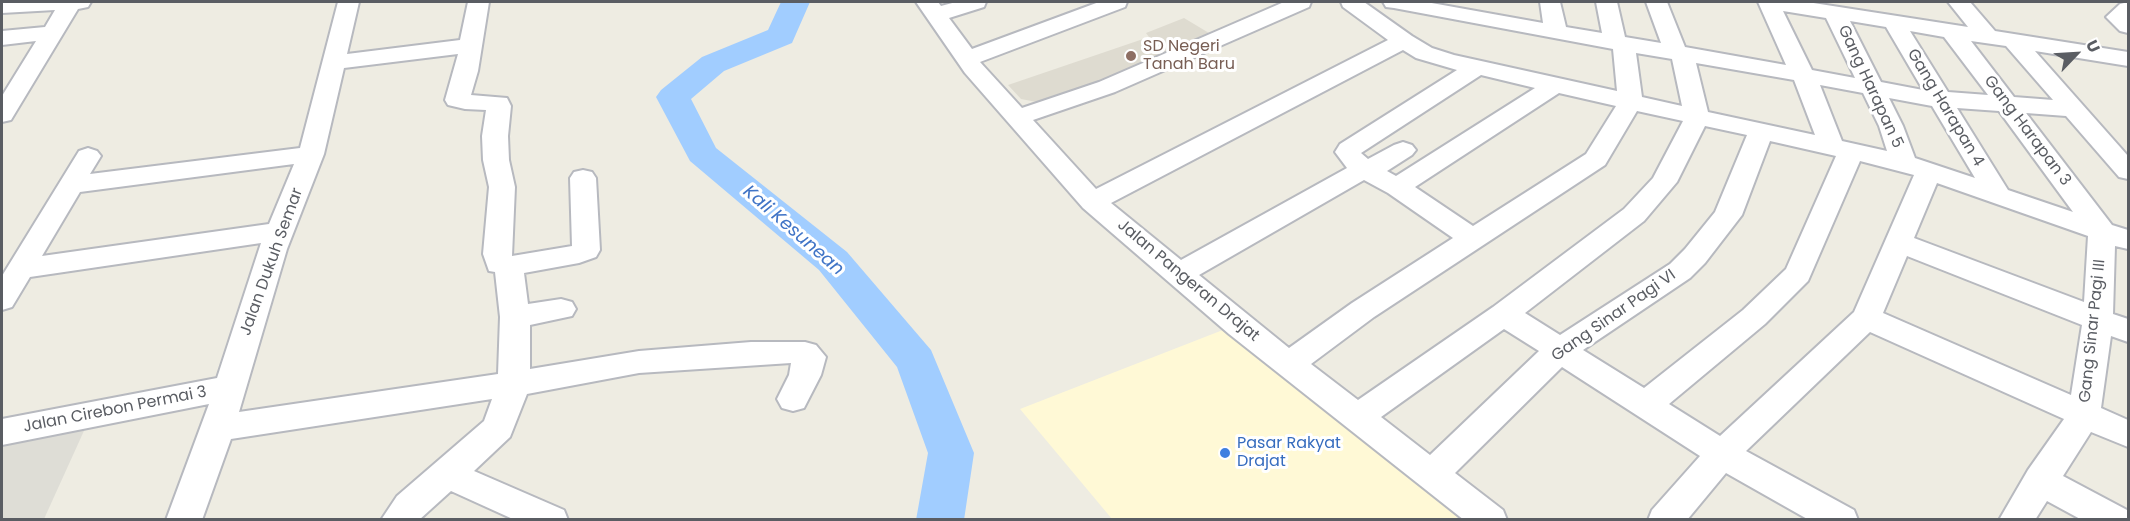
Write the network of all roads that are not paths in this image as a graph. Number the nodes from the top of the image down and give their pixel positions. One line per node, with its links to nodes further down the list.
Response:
1 (71, 2): 2 (street); 17 (street); 25 (street)
2 (80, 2)
3 (348, 2): 36 (street, Jalan Dukuh Semar)
4 (478, 2): 32 (street)
5 (976, 2): 18 (street)
6 (1117, 2): 34 (street)
7 (1300, 2): 47 (street)
8 (1351, 2): 30 (street)
9 (1394, 2): 16 (street)
10 (1550, 2): 26 (street)
11 (1606, 2): 31 (street)
12 (1657, 2): 33 (street)
13 (1779, 2): 20 (street); 38 (street)
14 (1959, 2): 27 (street)
15 (2120, 2): 19 (street)
16 (1433, 5): 21 (street)
17 (2, 6)
18 (932, 8): 34 (street, Jalan Pangeran Drajat)
19 (2128, 8): 23 (street)
20 (1843, 9): 22 (street); 40 (street, Gang Harapan 5)
21 (1495, 11): 26 (street)
22 (1900, 15): 24 (street); 41 (street, Gang Harapan 4)
23 (2128, 26)
24 (1951, 30): 27 (street); 43 (street, Gang Harapan 3)
25 (52, 33): 28 (street); 45 (street)
26 (1556, 33): 31 (street)
27 (1986, 35): 29 (street)
28 (2, 38)
29 (2012, 39): 35 (street); 44 (street)
30 (1404, 41): 37 (street); 60 (street)
31 (1619, 43): 33 (street); 42 (street)
32 (471, 45): 36 (street); 65 (street)
33 (1679, 53): 38 (street); 46 (street)
34 (967, 59): 47 (street, Jalan Pangeran Drajat)
35 (2128, 59)
36 (335, 62): 51 (street, Jalan Dukuh Semar)
37 (1477, 68): 39 (street); 55 (street)
38 (1802, 74): 40 (street); 49 (street)
39 (1556, 85): 42 (street); 58 (street)
40 (1871, 87): 41 (street); 53 (street, Gang Harapan 5)
41 (1940, 99): 43 (street); 59 (street, Gang Harapan 4)
42 (1630, 102): 46 (street); 63 (street)
43 (2008, 105): 44 (street); 62 (street, Gang Harapan 3)
44 (2072, 109): 54 (street)
45 (2, 115)
46 (1697, 117): 48 (street); 70 (street)
47 (1016, 118): 60 (street, Jalan Pangeran Drajat)
48 (1760, 133): 49 (street); 75 (street, Gang Sinar Pagi VI)
49 (1841, 148): 53 (street); 80 (street)
50 (1403, 150): 55 (street)
51 (311, 154): 57 (street); 61 (street, Jalan Dukuh Semar)
52 (88, 156): 57 (street)
53 (1917, 167): 59 (street); 64 (street)
54 (2127, 168)
55 (1365, 170): 58 (street); 67 (street)
56 (582, 178): 65 (street)
57 (70, 185): 66 (street)
58 (1397, 187): 63 (street)
59 (1998, 195): 62 (street)
60 (1094, 202): 67 (street, Jalan Pangeran Drajat)
61 (281, 231): 66 (street); 78 (street, Jalan Dukuh Semar)
62 (2115, 236): 73 (street, Gang Sinar Pagi III)
63 (1472, 238): 76 (street)
64 (1899, 242): 72 (street); 73 (street)
65 (511, 266): 71 (street)
66 (20, 269): 68 (street)
67 (1179, 274): 76 (street, Jalan Pangeran Drajat)
68 (2, 300)
69 (561, 309): 71 (street)
70 (1504, 314): 75 (street); 82 (street)
71 (515, 317): 77 (street)
72 (1866, 318): 81 (street); 86 (street)
73 (2098, 320): 74 (street); 81 (street, Gang Sinar Pagi III)
74 (2128, 331)
75 (1559, 351): 80 (street); 88 (street, Gang Sinar Pagi VI)
76 (1289, 364): 82 (street, Jalan Pangeran Drajat)
77 (514, 384): 79 (street); 83 (street); 87 (street)
78 (229, 388): 83 (street, Jalan Dukuh Semar); 84 (street, Jalan Cirebon Permai 3)
79 (793, 399)
80 (1645, 405): 86 (street)
81 (2084, 415): 85 (street); 89 (street, Gang Sinar Pagi III)
82 (1358, 417): 88 (street, Jalan Pangeran Drajat)
83 (218, 428): 90 (street, Jalan Dukuh Semar)
84 (2, 432)
85 (2128, 434)
86 (1722, 454): 94 (street); 95 (street)
87 (448, 474): 91 (street); 92 (street)
88 (1431, 475): 93 (street, Jalan Pangeran Drajat)
89 (2040, 480): 96 (street, Gang Sinar Pagi III); 97 (street)
90 (184, 519)
91 (399, 519)
92 (551, 519)
93 (1490, 519)
94 (1665, 519)
95 (1841, 519)
96 (2016, 519)
97 (2114, 519)

